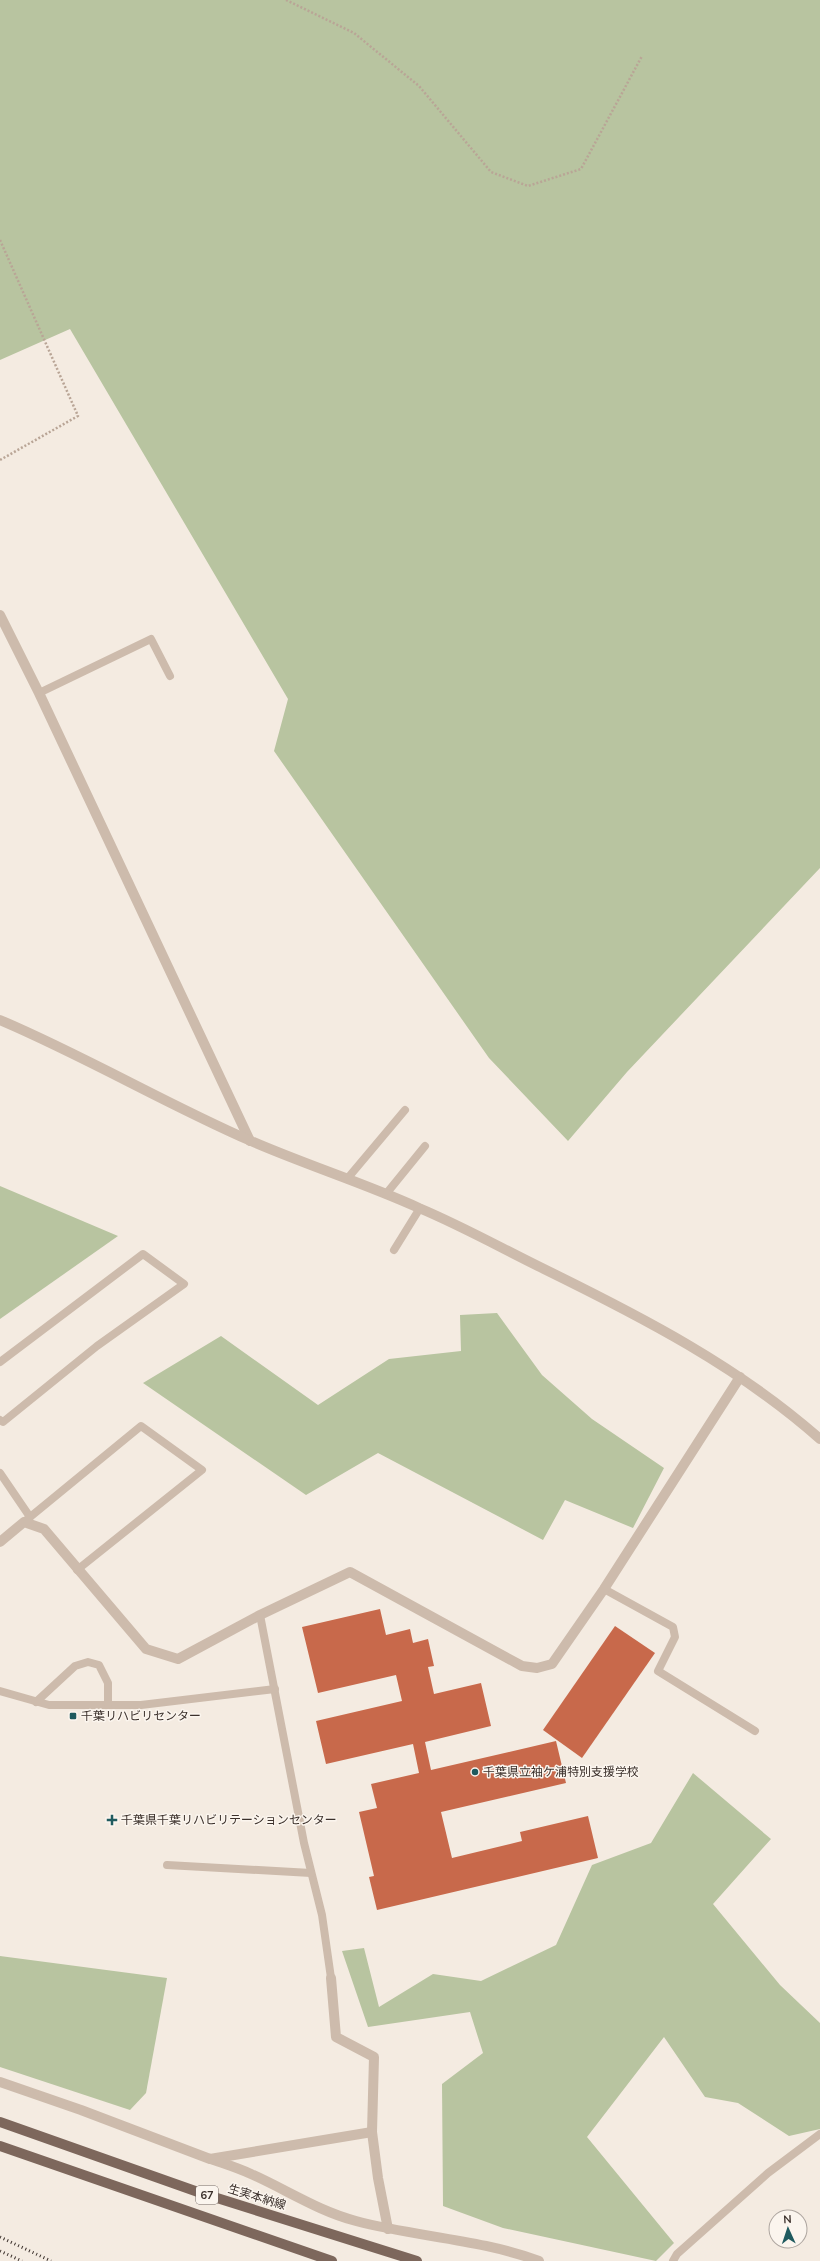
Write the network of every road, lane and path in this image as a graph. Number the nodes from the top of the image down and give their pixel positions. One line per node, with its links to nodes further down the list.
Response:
1 (286, 0): 2 (path)
2 (642, 56)
3 (0, 240): 4 (path)
4 (0, 460)
5 (0, 615): 7 (street)
6 (170, 676): 7 (lane)
7 (39, 693): 10 (street)
8 (0, 1020): 10 (street)
9 (405, 1110): 12 (lane)
10 (250, 1141): 12 (street)
11 (426, 1146): 13 (lane)
12 (346, 1179): 13 (street)
13 (386, 1194): 14 (street)
14 (420, 1208): 15 (lane); 17 (street)
15 (394, 1250)
16 (0, 1362): 18 (lane)
17 (740, 1377): 19 (street); 24 (street)
18 (0, 1420)
19 (820, 1439)
20 (0, 1473): 21 (lane)
21 (27, 1520): 22 (street); 23 (street); 23 (lane)
22 (0, 1542)
23 (77, 1570): 25 (street)
24 (604, 1589): 25 (street); 30 (lane)
25 (260, 1615): 26 (lane)
26 (275, 1689): 29 (lane); 32 (lane)
27 (0, 1692): 28 (lane)
28 (36, 1702): 29 (lane); 29 (lane)
29 (108, 1705)
30 (755, 1731)
31 (167, 1865): 32 (lane)
32 (311, 1873): 33 (lane)
33 (331, 1978): 36 (street)
34 (0, 2082): 39 (street)
35 (0, 2122): 42 (main road, 生実本納線 / 67)
36 (372, 2132): 39 (street); 40 (street)
37 (820, 2134): 44 (lane)
38 (0, 2146): 41 (main road, 67)
39 (210, 2159): 40 (street)
40 (388, 2229): 43 (street)
41 (332, 2261)
42 (417, 2261)
43 (539, 2261)
44 (673, 2261)

